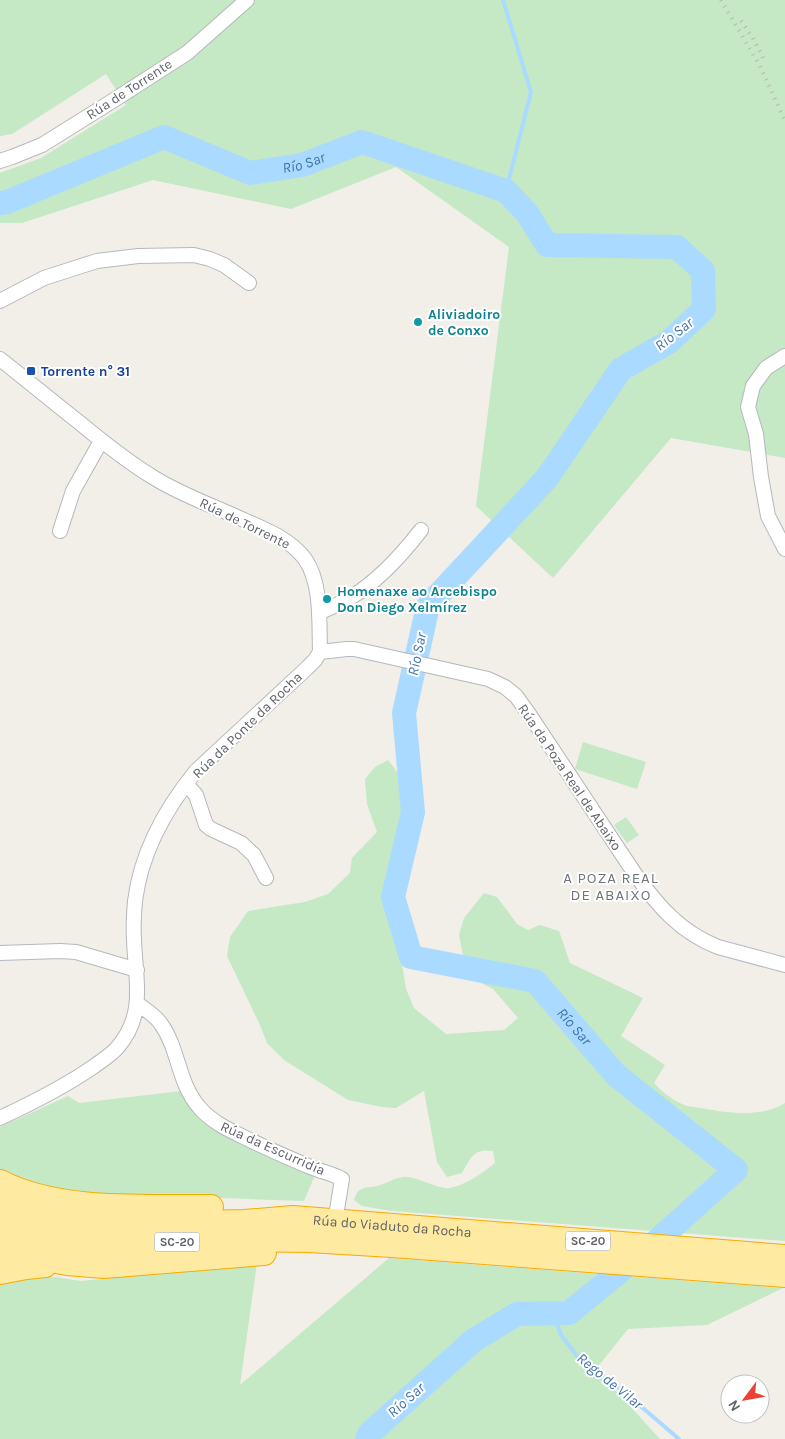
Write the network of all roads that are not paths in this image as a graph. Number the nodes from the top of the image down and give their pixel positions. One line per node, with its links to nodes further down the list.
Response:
1 (248, 0): 2 (street, Rúa de Torrente)
2 (0, 160)
3 (249, 284): 4 (street)
4 (0, 301)
5 (785, 356): 10 (street)
6 (0, 359): 7 (street, Rúa de Torrente)
7 (101, 441): 9 (street); 11 (street, Rúa de Torrente)
8 (421, 530): 11 (street)
9 (60, 532)
10 (785, 550)
11 (319, 613): 12 (street, Rúa de Torrente)
12 (320, 652): 13 (street, Rúa da Ponte da Rocha); 16 (street, Rúa da Poza Real de Abaixo)
13 (186, 784): 14 (street); 17 (street, Rúa da Ponte da Rocha)
14 (266, 878)
15 (0, 953): 17 (street)
16 (785, 965)
17 (137, 970): 18 (street, Rúa da Ponte da Rocha)
18 (138, 1004): 19 (street); 23 (street, Rúa da Escurridía)
19 (0, 1118)
20 (0, 1182): 22 (highway)
21 (0, 1204): 22 (highway, Rúa do Viaduto da Rocha / SC-20)
22 (293, 1218): 23 (highway, Rúa do Viaduto da Rocha / SC-20)
23 (335, 1222): 25 (highway, Rúa do Viaduto da Rocha / SC-20)
24 (0, 1228): 26 (highway, Rúa do Viaduto da Rocha / SC-20)
25 (391, 1236): 26 (highway, Rúa do Viaduto da Rocha / SC-20); 28 (highway, Rúa do Viaduto da Rocha / SC-20); 31 (highway, Rúa do Viaduto da Rocha / SC-20)
26 (355, 1242): 29 (highway)
27 (0, 1250): 29 (highway)
28 (785, 1257)
29 (67, 1263): 30 (highway)
30 (0, 1272)
31 (785, 1275)

